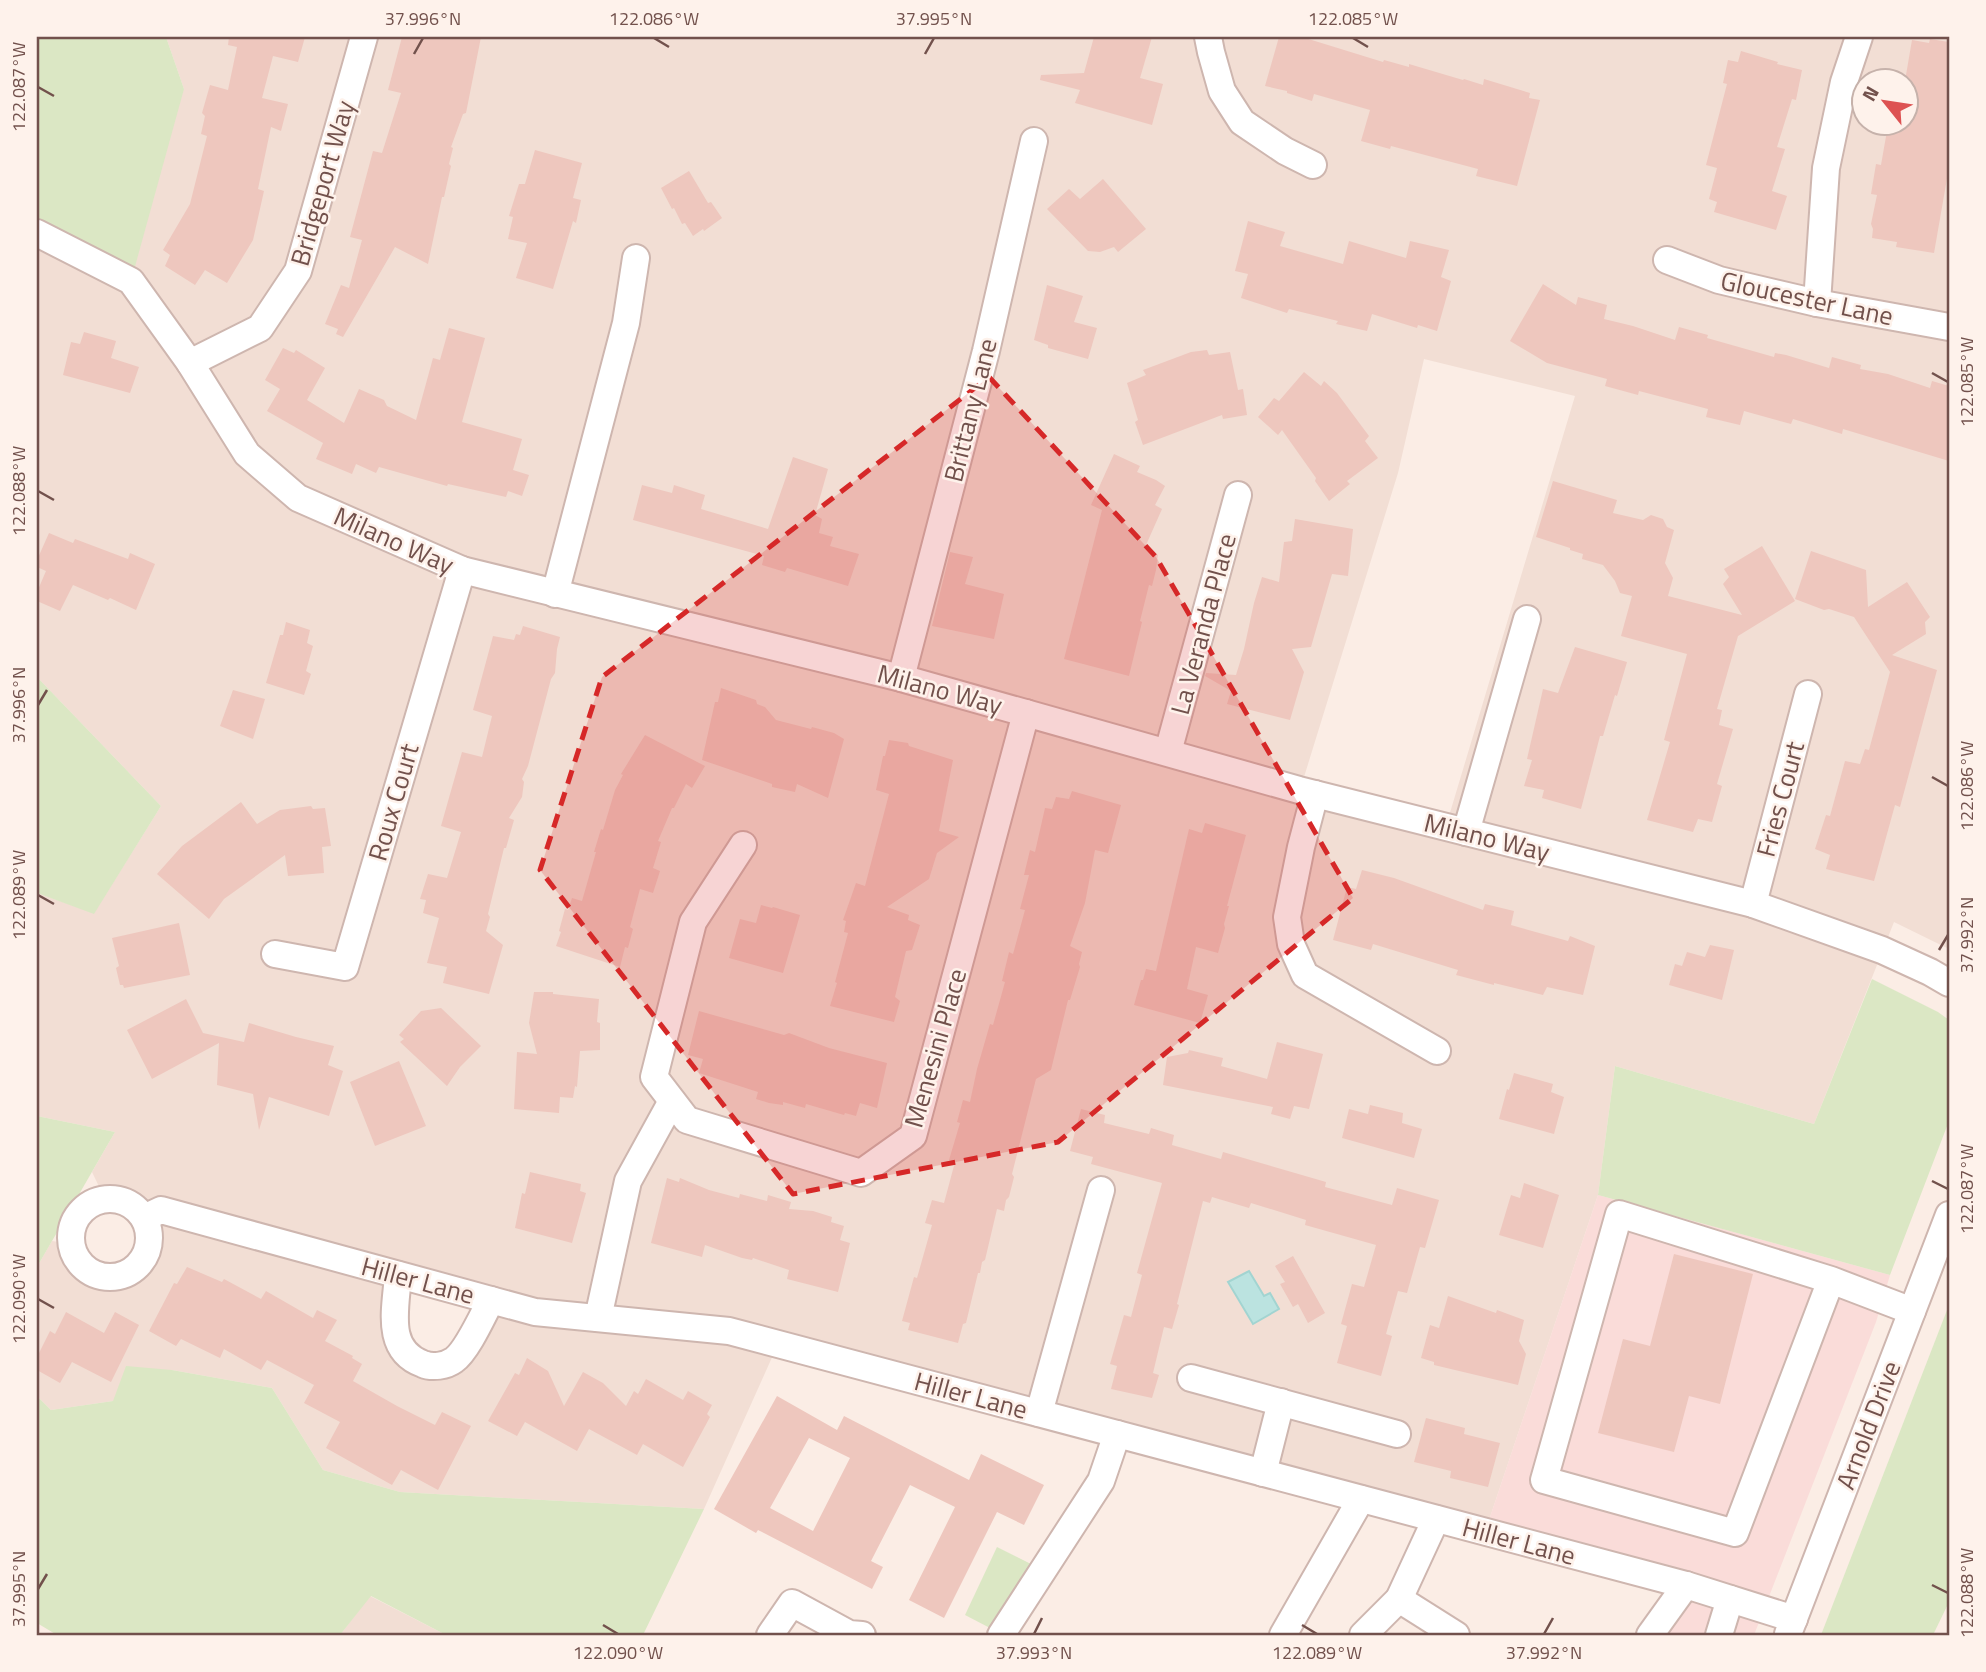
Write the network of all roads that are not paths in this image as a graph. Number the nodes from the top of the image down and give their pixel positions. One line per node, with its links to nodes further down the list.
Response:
1 (364, 37): 11 (street, Bridgeport Way)
2 (1209, 37): 5 (street)
3 (1859, 37): 9 (street)
4 (1034, 141): 16 (street, Brittany Lane)
5 (1313, 165)
6 (37, 233): 11 (street, Milano Way)
7 (636, 258): 14 (street)
8 (1667, 260): 9 (street, Gloucester Lane)
9 (1817, 303): 10 (street, Gloucester Lane)
10 (1949, 327)
11 (190, 363): 13 (street, Milano Way)
12 (1238, 495): 19 (street, La Veranda Place)
13 (462, 570): 14 (street, Milano Way); 24 (street, Roux Court)
14 (555, 594): 16 (street, Milano Way)
15 (1527, 619): 21 (street)
16 (901, 677): 18 (street, Milano Way)
17 (1808, 694): 23 (street, Fries Court)
18 (1026, 713): 19 (street, Milano Way); 27 (street, Menesini Place)
19 (1168, 752): 20 (street, Milano Way)
20 (1315, 793): 21 (street, Milano Way); 26 (street)
21 (1466, 832): 23 (street, Milano Way)
22 (743, 845): 27 (street, Menesini Place)
23 (1753, 904): 25 (street, Milano Way)
24 (275, 954)
25 (1949, 983)
26 (1437, 1051)
27 (672, 1101): 35 (street)
28 (1101, 1190): 38 (street)
29 (1949, 1214): 34 (street, Arnold Drive)
30 (144, 1218): 31 (street, Hiller Lane)
31 (398, 1275): 33 (street, Hiller Lane); 33 (street)
32 (1831, 1280): 32 (street); 34 (street)
33 (491, 1300): 35 (street, Hiller Lane)
34 (1912, 1311): 47 (street, Arnold Drive)
35 (598, 1318): 38 (street, Hiller Lane)
36 (1191, 1378): 37 (street)
37 (1281, 1402): 40 (street); 41 (street)
38 (1039, 1413): 39 (street, Hiller Lane)
39 (1117, 1434): 41 (street, Hiller Lane); 50 (street)
40 (1397, 1434)
41 (1263, 1474): 42 (street, Hiller Lane)
42 (1361, 1499): 43 (street, Hiller Lane); 51 (street)
43 (1436, 1519): 44 (street, Hiller Lane); 45 (street)
44 (1686, 1586): 46 (street, Hiller Lane); 54 (street)
45 (1399, 1599): 52 (street); 53 (street)
46 (1730, 1599): 47 (street, Hiller Lane); 55 (street)
47 (1791, 1627)
48 (770, 1635): 49 (street)
49 (862, 1635)
50 (1001, 1635)
51 (1283, 1635)
52 (1363, 1635)
53 (1457, 1635)
54 (1650, 1635)
55 (1719, 1635)

